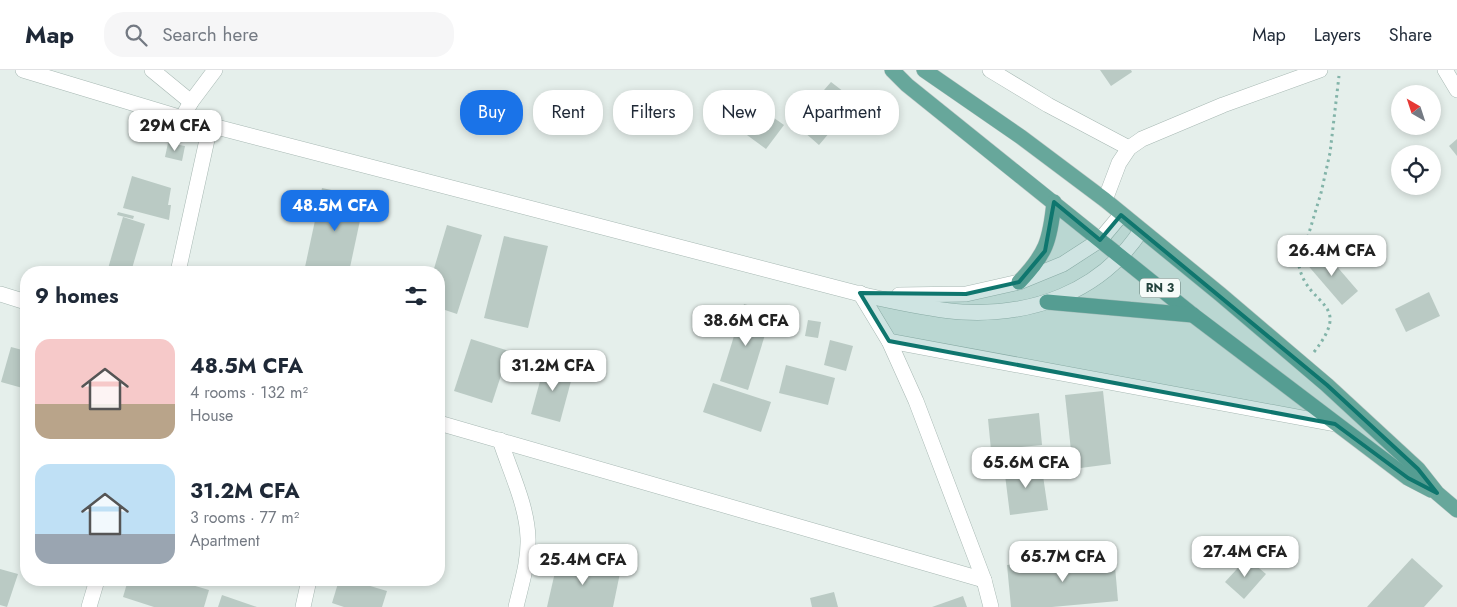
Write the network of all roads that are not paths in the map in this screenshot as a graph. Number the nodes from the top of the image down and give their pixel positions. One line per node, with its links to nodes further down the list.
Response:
1 (23, 70): 11 (street)
2 (152, 70): 10 (street)
3 (215, 70): 10 (street)
4 (892, 70): 15 (main road, RN 3)
5 (924, 70): 14 (main road, RN 3)
6 (990, 70): 13 (street)
7 (1320, 70): 13 (street)
8 (1445, 70): 9 (street)
9 (1457, 90)
10 (191, 102): 11 (street)
11 (182, 118): 12 (street)
12 (210, 126): 20 (street); 23 (street)
13 (1129, 148): 14 (street)
14 (1105, 200): 16 (main road, RN 3)
15 (1054, 202): 18 (main road, RN 3); 21 (main road)
16 (1121, 215): 17 (main road, RN 3); 18 (street)
17 (1140, 232): 19 (street); 31 (main road, RN 3)
18 (1100, 240): 19 (main road, RN 3); 21 (street)
19 (1122, 258): 25 (street); 26 (main road, RN 3)
20 (179, 266)
21 (1019, 282): 23 (street)
22 (0, 294): 24 (street)
23 (864, 295): 25 (street); 27 (street)
24 (20, 300)
25 (1047, 302): 26 (main road)
26 (1193, 314): 28 (main road, RN 3)
27 (889, 341): 28 (street); 33 (street)
28 (1335, 424): 31 (main road, RN 3)
29 (445, 425): 30 (street)
30 (500, 440): 33 (street); 38 (street)
31 (1437, 493): 32 (main road, RN 3)
32 (1455, 505)
33 (984, 580): 39 (street)
34 (94, 586): 36 (street)
35 (308, 586): 37 (street)
36 (89, 607)
37 (303, 607)
38 (516, 607)
39 (991, 607)

